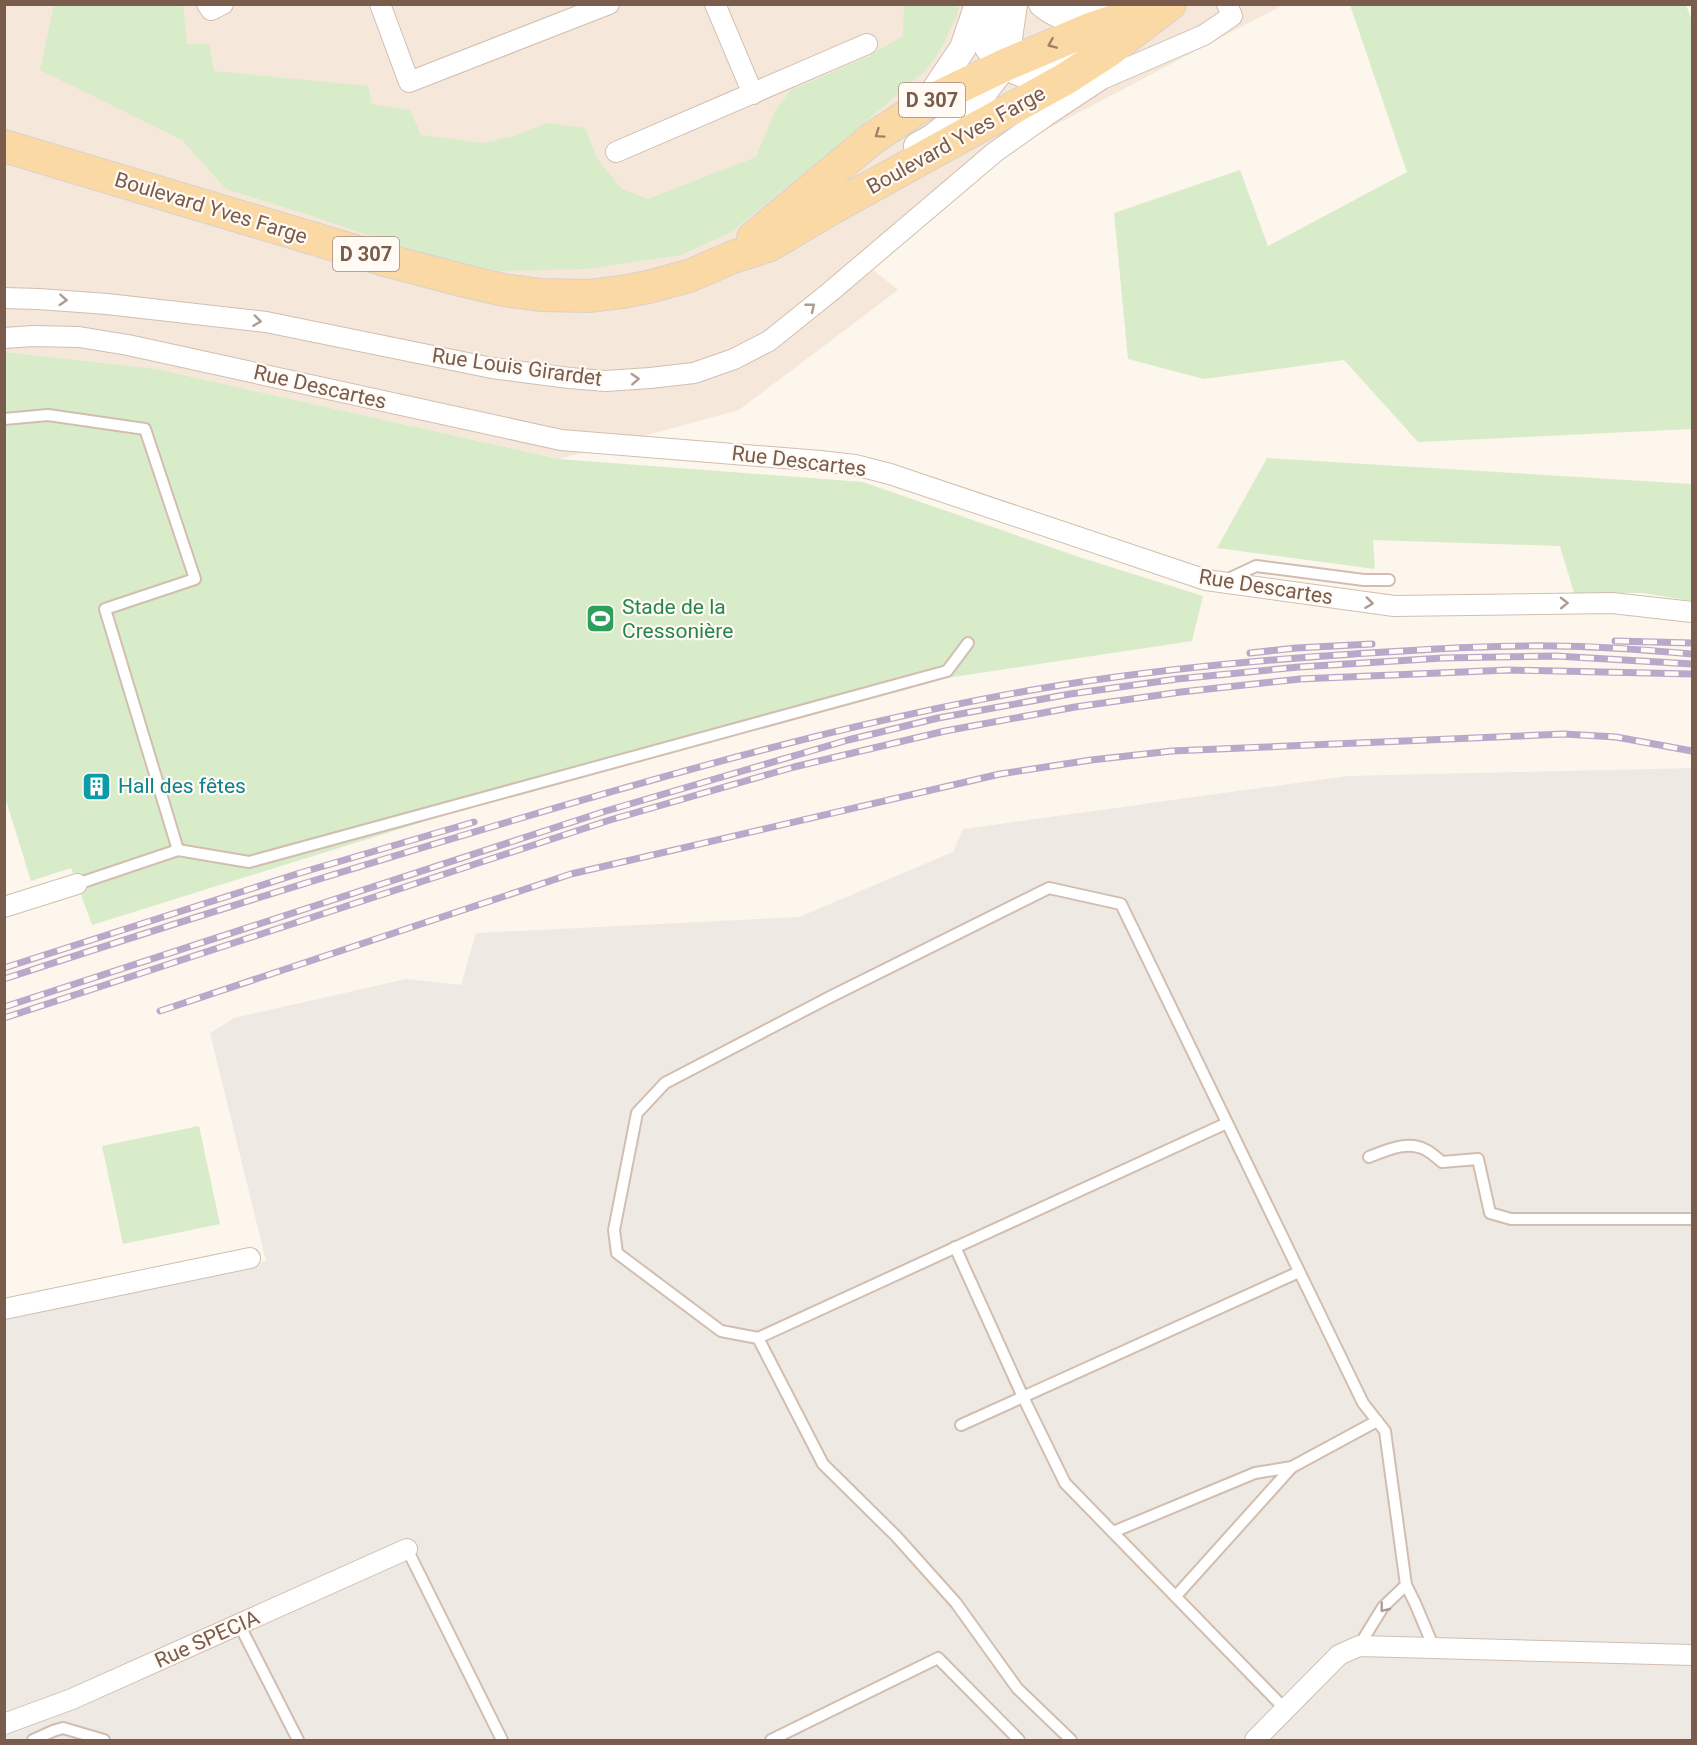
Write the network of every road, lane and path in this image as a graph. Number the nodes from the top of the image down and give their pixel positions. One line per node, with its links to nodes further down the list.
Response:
1 (380, 4): 2 (street)
2 (609, 4)
3 (715, 4): 14 (street)
4 (978, 4): 15 (street)
5 (989, 4): 13 (street)
6 (1014, 4): 13 (street)
7 (1042, 4): 8 (street)
8 (1140, 4)
9 (1168, 4): 11 (main road, Boulevard Yves Farge / D 307); 13 (main road, Boulevard Yves Farge / D 307, one-way to 13)
10 (1227, 4): 20 (street, Rue Louis Girardet, one-way to 10)
11 (1122, 40): 13 (street); 18 (main road, Boulevard Yves Farge / D 307)
12 (867, 44): 14 (street)
13 (1005, 65): 15 (main road, Boulevard Yves Farge / D 307); 18 (street)
14 (753, 94): 17 (street)
15 (926, 102): 19 (main road, Boulevard Yves Farge / D 307, one-way to 19)
16 (4, 146): 19 (main road, Boulevard Yves Farge / D 307)
17 (616, 152)
18 (827, 211): 19 (main road, Boulevard Yves Farge / D 307)
19 (733, 257)
20 (4, 298)
21 (4, 338): 24 (street, Rue Descartes)
22 (4, 419): 27 (lane)
23 (1389, 580): 24 (lane)
24 (1220, 582): 25 (street, Rue Descartes, one-way to 25)
25 (1692, 612)
26 (968, 643): 27 (lane)
27 (178, 850): 28 (lane)
28 (77, 884): 29 (street)
29 (4, 907)
30 (1227, 1123): 33 (lane); 35 (lane); 37 (lane)
31 (1369, 1156): 32 (lane)
32 (1692, 1219)
33 (955, 1247): 37 (lane); 38 (lane)
34 (250, 1257): 36 (street)
35 (1299, 1272): 38 (lane); 39 (lane)
36 (4, 1309)
37 (758, 1338): 58 (lane)
38 (1023, 1397): 40 (lane); 42 (lane)
39 (1377, 1421): 41 (lane); 44 (lane)
40 (961, 1425)
41 (1292, 1467): 42 (lane); 45 (lane)
42 (1113, 1532): 45 (lane)
43 (407, 1550): 46 (street, Rue SPECIA); 55 (lane)
44 (1406, 1585): 47 (lane, one-way to 47); 48 (lane)
45 (1176, 1596): 50 (lane)
46 (239, 1624): 51 (street, Rue SPECIA); 54 (lane)
47 (1359, 1646): 48 (street); 50 (street)
48 (1434, 1648): 49 (street)
49 (1692, 1655)
50 (1285, 1709): 59 (street)
51 (4, 1724)
52 (33, 1740): 53 (lane)
53 (99, 1740)
54 (298, 1740)
55 (502, 1740)
56 (771, 1740): 57 (lane)
57 (1019, 1740)
58 (1071, 1740)
59 (1255, 1740)

